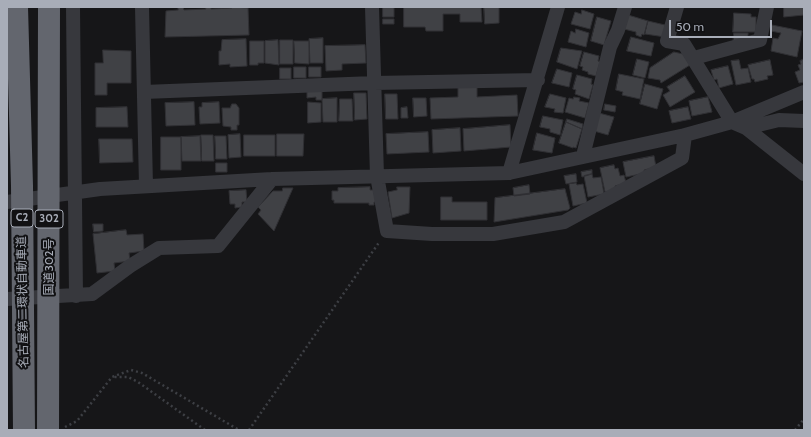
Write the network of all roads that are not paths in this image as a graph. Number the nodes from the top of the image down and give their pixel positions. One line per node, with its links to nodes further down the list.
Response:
1 (17, 7): 29 (highway, 名古屋第二環状自動車道 / C2, bridge)
2 (49, 7): 30 (highway, 国道302号 / 302, bridge)
3 (73, 7): 25 (street)
4 (142, 7): 13 (street)
5 (372, 7): 12 (street)
6 (558, 7): 11 (street)
7 (625, 7): 19 (street)
8 (676, 7): 10 (street)
9 (767, 7): 10 (street)
10 (694, 58): 16 (street)
11 (538, 80): 12 (street); 20 (street)
12 (374, 83): 13 (street); 22 (street)
13 (144, 92): 24 (street)
14 (804, 92): 16 (street)
15 (804, 120): 17 (street)
16 (732, 122): 17 (street); 18 (street)
17 (746, 128): 21 (street)
18 (685, 135): 19 (street); 22 (street)
19 (583, 156): 20 (street)
20 (509, 173): 22 (street)
21 (804, 174)
22 (378, 176): 23 (street)
23 (272, 179): 24 (street); 27 (street)
24 (146, 186): 25 (street)
25 (74, 192): 26 (street); 27 (street)
26 (7, 202)
27 (76, 296): 28 (street)
28 (7, 300)
29 (24, 430)
30 (48, 430)

